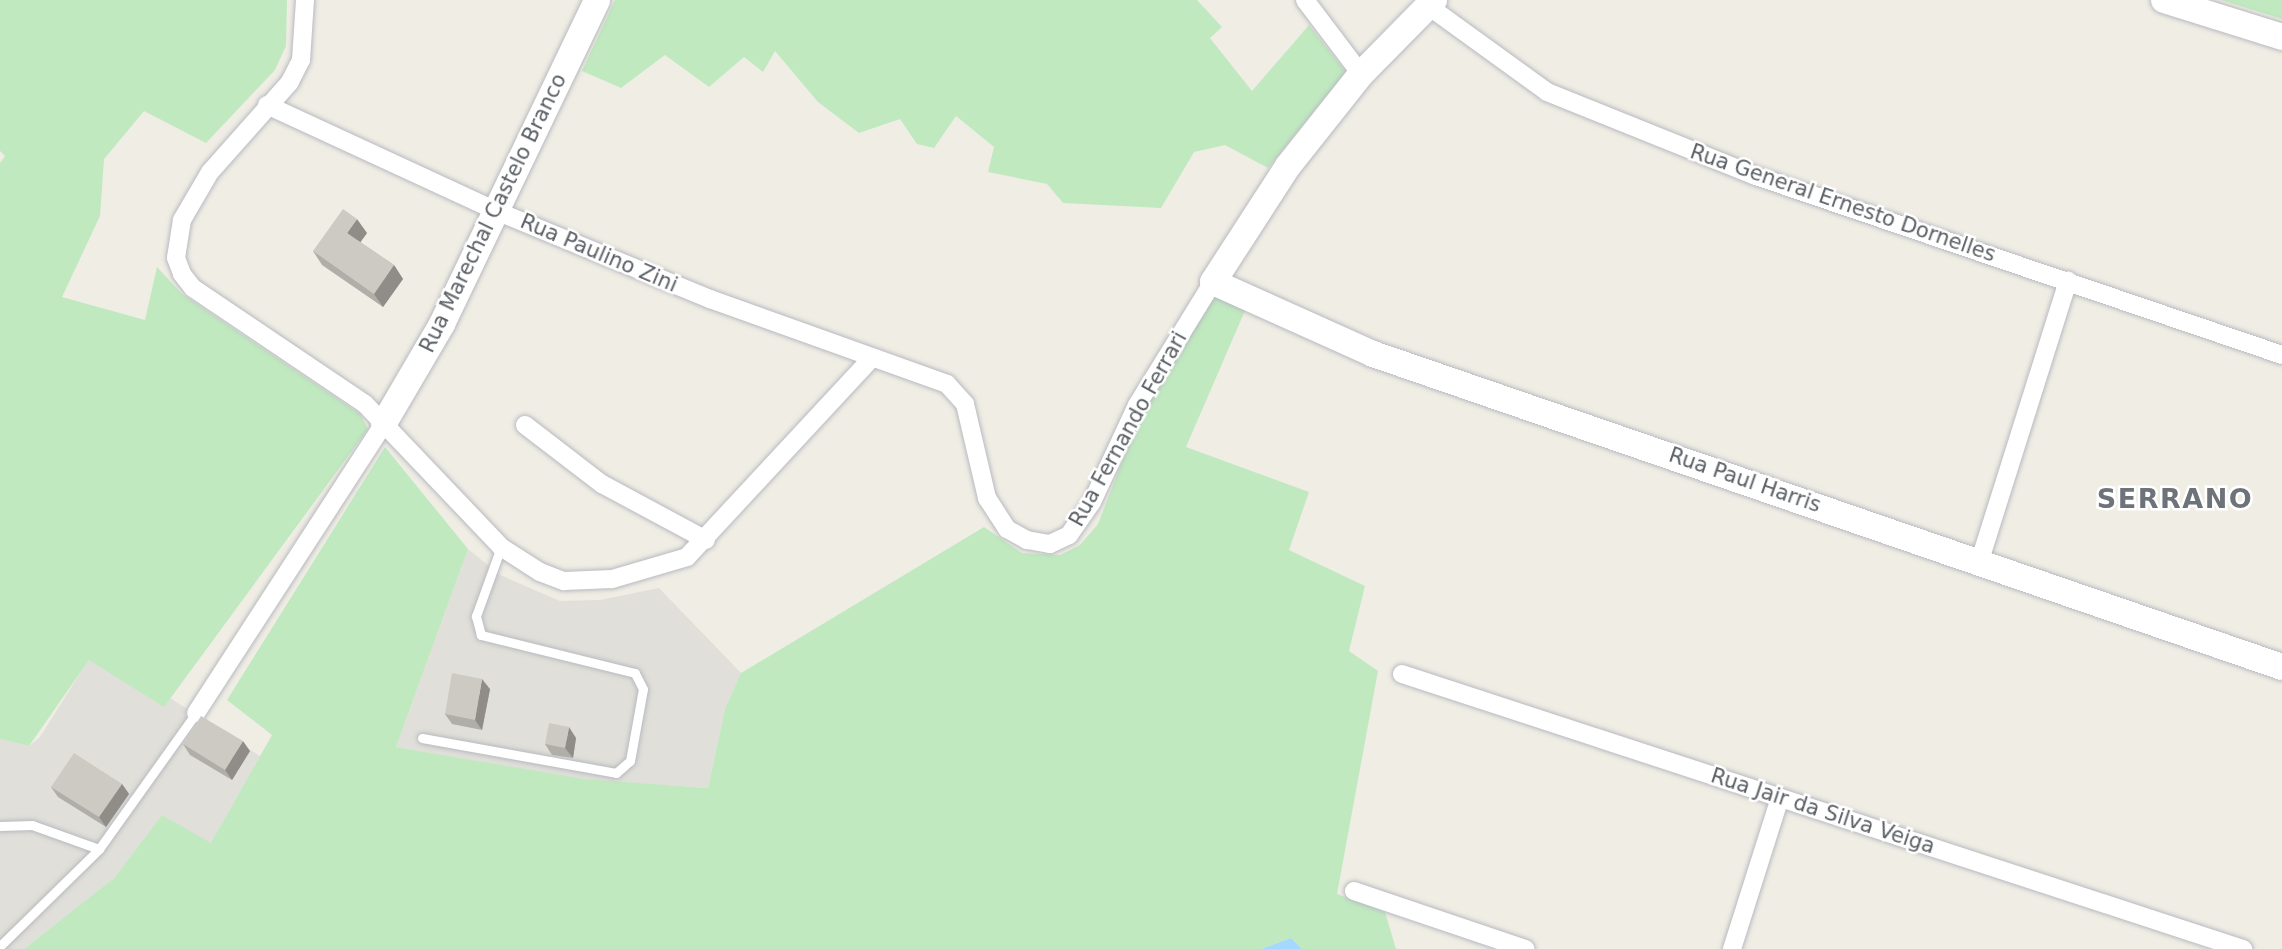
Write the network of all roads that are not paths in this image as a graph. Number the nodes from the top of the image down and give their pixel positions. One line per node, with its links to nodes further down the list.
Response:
1 (305, 0): 8 (street)
2 (597, 0): 9 (street, Rua Marechal Castelo Branco)
3 (1305, 0): 7 (street)
4 (2164, 0): 6 (street)
5 (1430, 3): 7 (street, Rua Fernando Ferrari); 10 (street, Rua General Ernesto Dornelles)
6 (2282, 37)
7 (1361, 74): 11 (street, Rua Fernando Ferrari)
8 (267, 105): 9 (street, Rua Paulino Zini); 14 (street)
9 (494, 210): 13 (street, Rua Paulino Zini); 14 (street, Rua Marechal Castelo Branco)
10 (2068, 281): 12 (street, Rua General Ernesto Dornelles); 18 (street)
11 (1213, 282): 13 (street, Rua Fernando Ferrari); 18 (street, Rua Paul Harris)
12 (2282, 355)
13 (870, 360): 16 (street)
14 (384, 423): 17 (street); 21 (street)
15 (525, 425): 16 (street)
16 (706, 540): 17 (street)
17 (501, 548): 22 (lane)
18 (1980, 560): 19 (street, Rua Paul Harris)
19 (2282, 667)
20 (1402, 674): 23 (street, Rua Jair da Silva Veiga)
21 (196, 713): 25 (lane)
22 (422, 738)
23 (1780, 798): 29 (street); 30 (street, Rua Jair da Silva Veiga)
24 (0, 826): 25 (lane)
25 (99, 849): 27 (lane)
26 (1354, 891): 28 (street)
27 (2, 945)
28 (1525, 949)
29 (1732, 949)
30 (2243, 949)

